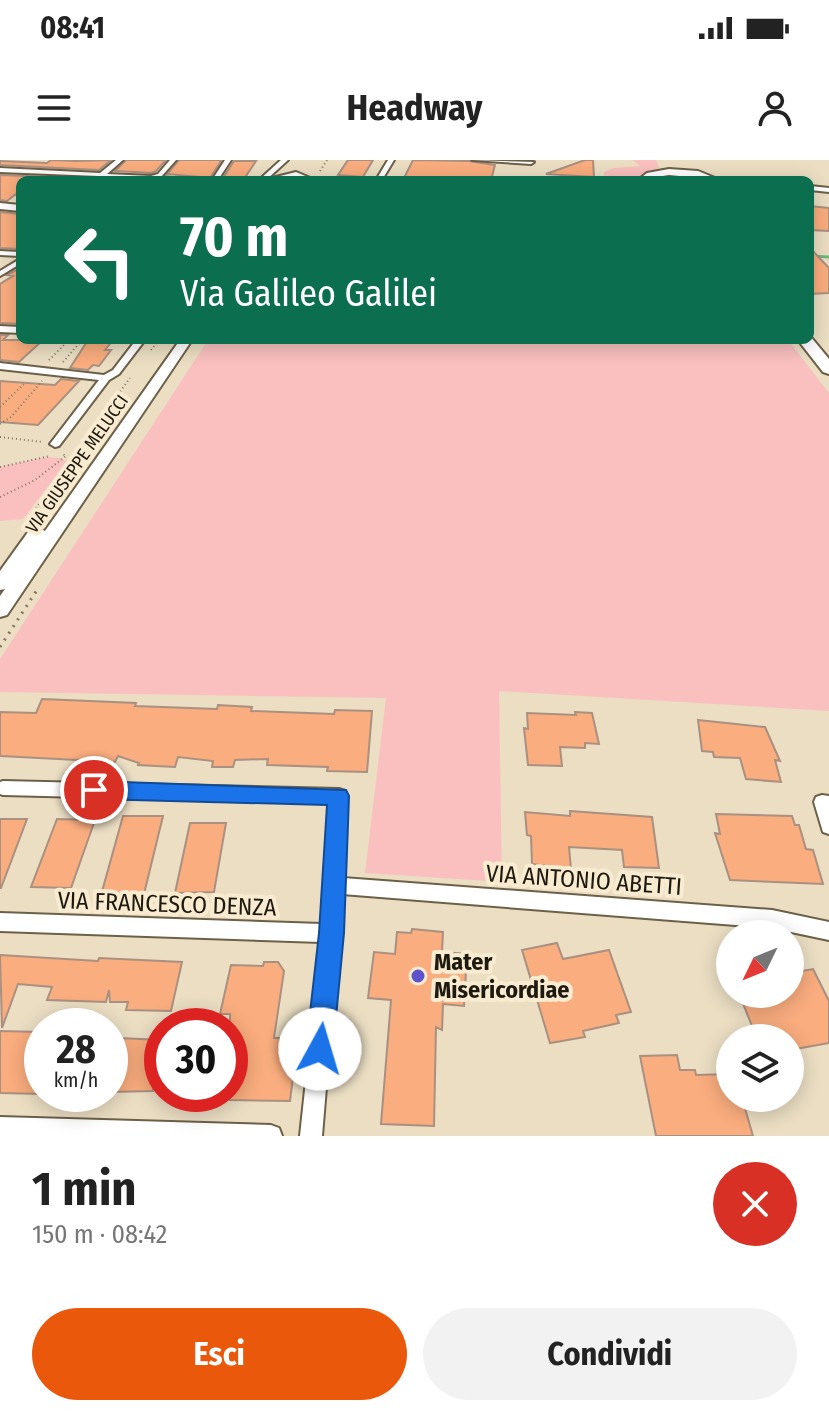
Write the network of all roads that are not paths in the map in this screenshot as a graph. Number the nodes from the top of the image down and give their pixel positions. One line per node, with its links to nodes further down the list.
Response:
1 (120, 160): 13 (street)
2 (173, 160): 18 (street)
3 (285, 160): 19 (street)
4 (303, 160): 14 (main road)
5 (475, 160): 7 (street)
6 (667, 162): 11 (main road); 12 (main road)
7 (531, 163)
8 (60, 166): 10 (street)
9 (0, 170): 10 (street)
10 (51, 173): 13 (street); 16 (street)
11 (689, 173): 12 (main road); 21 (main road)
12 (655, 174): 20 (main road)
13 (102, 175): 17 (street)
14 (286, 175): 15 (main road)
15 (311, 175)
16 (46, 176)
17 (114, 176)
18 (157, 176)
19 (267, 176)
20 (651, 176)
21 (702, 176)
22 (814, 337): 27 (main road)
23 (138, 344): 30 (street)
24 (171, 344): 32 (main road, VIA GIUSEPPE MELUCCI)
25 (183, 344): 33 (main road, VIA GIUSEPPE MELUCCI)
26 (809, 344): 29 (main road)
27 (829, 356)
28 (0, 366): 30 (street)
29 (829, 369)
30 (106, 378): 31 (street)
31 (55, 444)
32 (0, 584)
33 (0, 610)
34 (3, 788): 37 (street)
35 (829, 803): 36 (street)
36 (829, 827)
37 (333, 885): 39 (street, VIA ANTONIO ABETTI); 40 (street)
38 (0, 922): 40 (street, VIA FRANCESCO DENZA)
39 (829, 931)
40 (331, 933): 43 (street)
41 (0, 1128): 42 (street)
42 (271, 1136)
43 (311, 1136)

